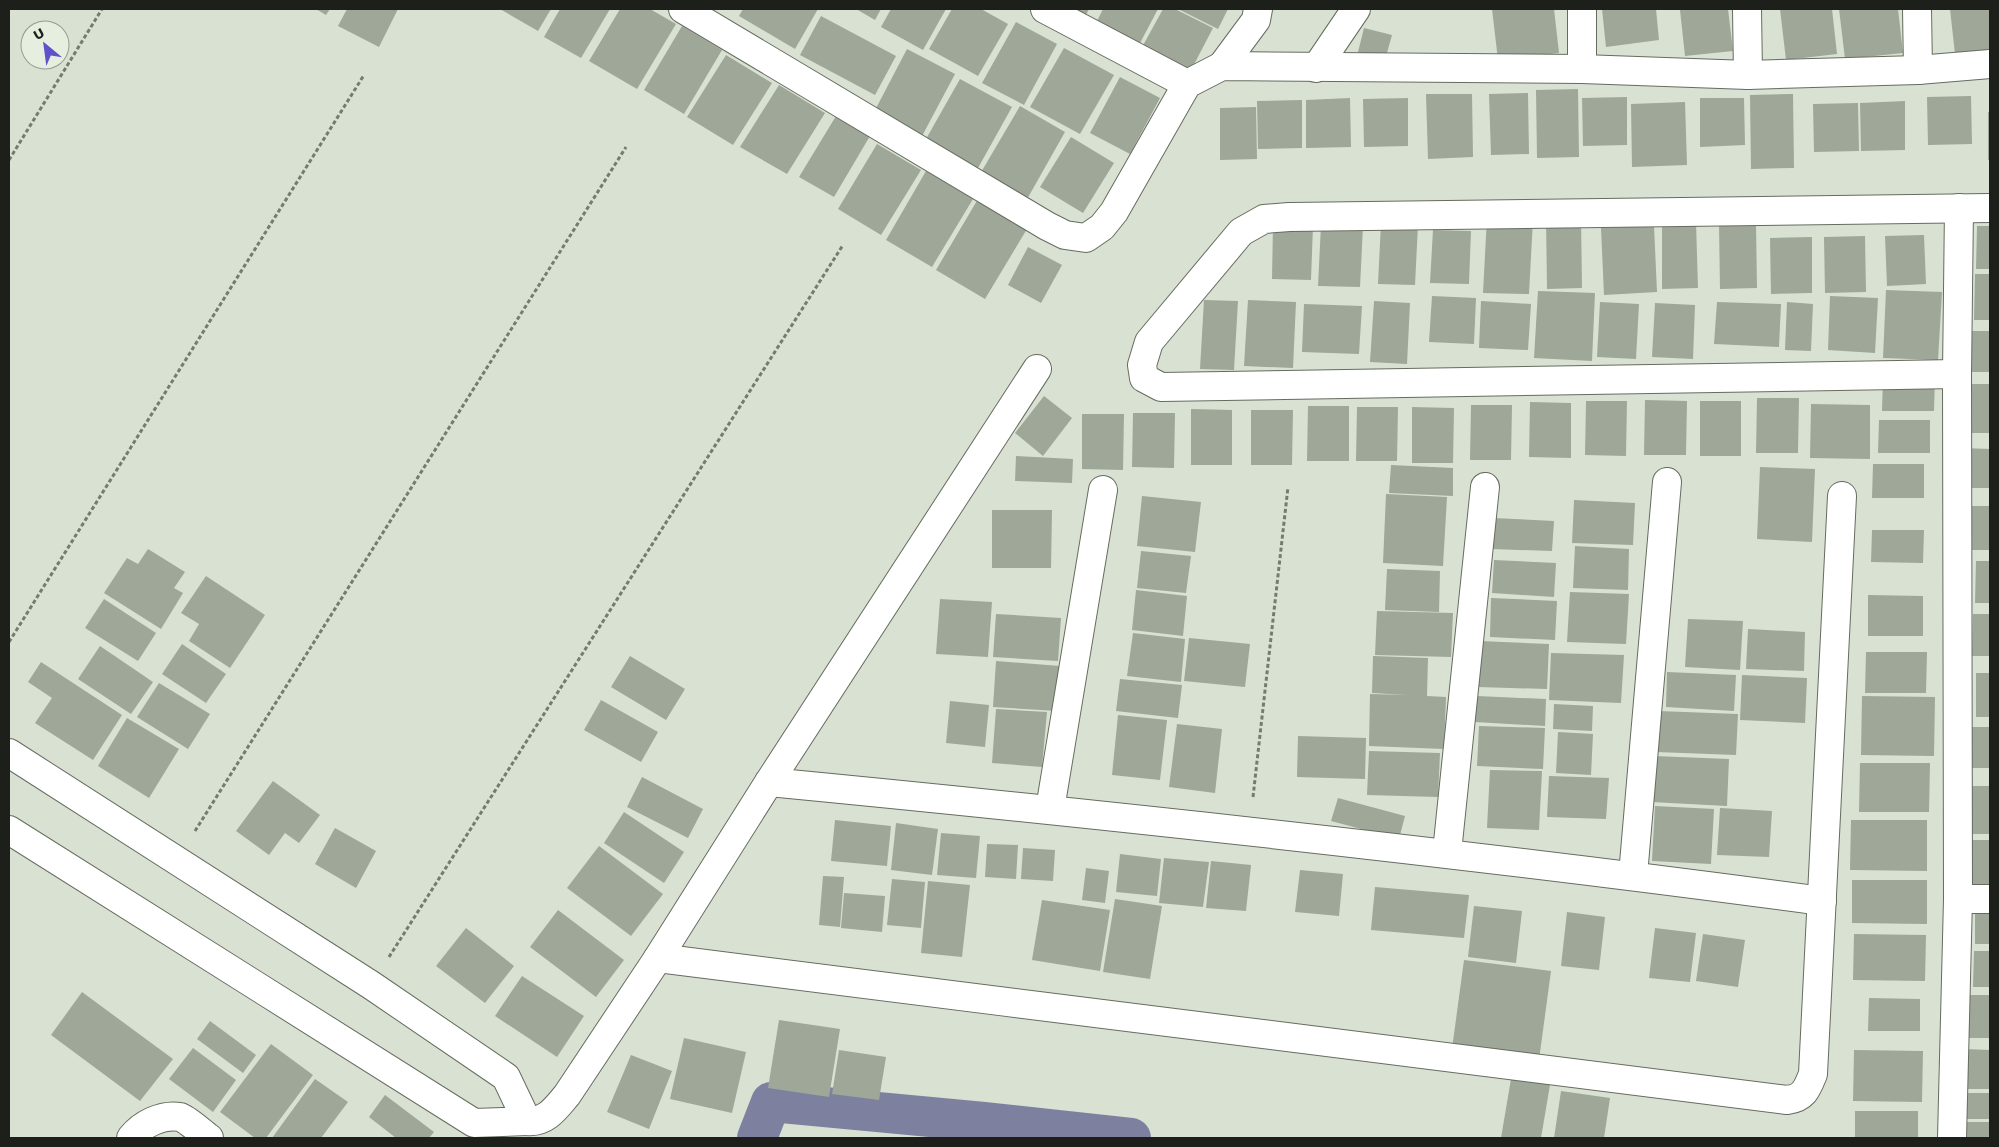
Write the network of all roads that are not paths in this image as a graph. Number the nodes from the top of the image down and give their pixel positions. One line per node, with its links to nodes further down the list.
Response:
1 (683, 9): 14 (street)
2 (1046, 9): 14 (street)
3 (1258, 9): 9 (street)
4 (1356, 9): 10 (street)
5 (1582, 9): 11 (street)
6 (1747, 9): 13 (street)
7 (1917, 9): 12 (street)
8 (1990, 64): 12 (street)
9 (1222, 66): 10 (street); 14 (street)
10 (1316, 68): 11 (street)
11 (1582, 69): 13 (street)
12 (1918, 70): 13 (street)
13 (1748, 75)
14 (1187, 84)
15 (1959, 208): 16 (street); 18 (street); 18 (street)
16 (1990, 208)
17 (1037, 369): 24 (street)
18 (1957, 374): 29 (street)
19 (1667, 482): 28 (street)
20 (1485, 486): 27 (street)
21 (1102, 490): 25 (street)
22 (1842, 496): 31 (street)
23 (9, 753): 33 (street)
24 (769, 782): 25 (street); 32 (street)
25 (1050, 809): 27 (street)
26 (9, 830): 33 (street)
27 (1447, 852): 28 (street)
28 (1634, 876): 31 (street)
29 (1958, 899): 30 (street); 36 (street)
30 (1990, 899)
31 (1822, 901): 32 (street)
32 (658, 958): 33 (street)
33 (527, 1121)
34 (131, 1138): 35 (street)
35 (209, 1138)
36 (1952, 1138)

